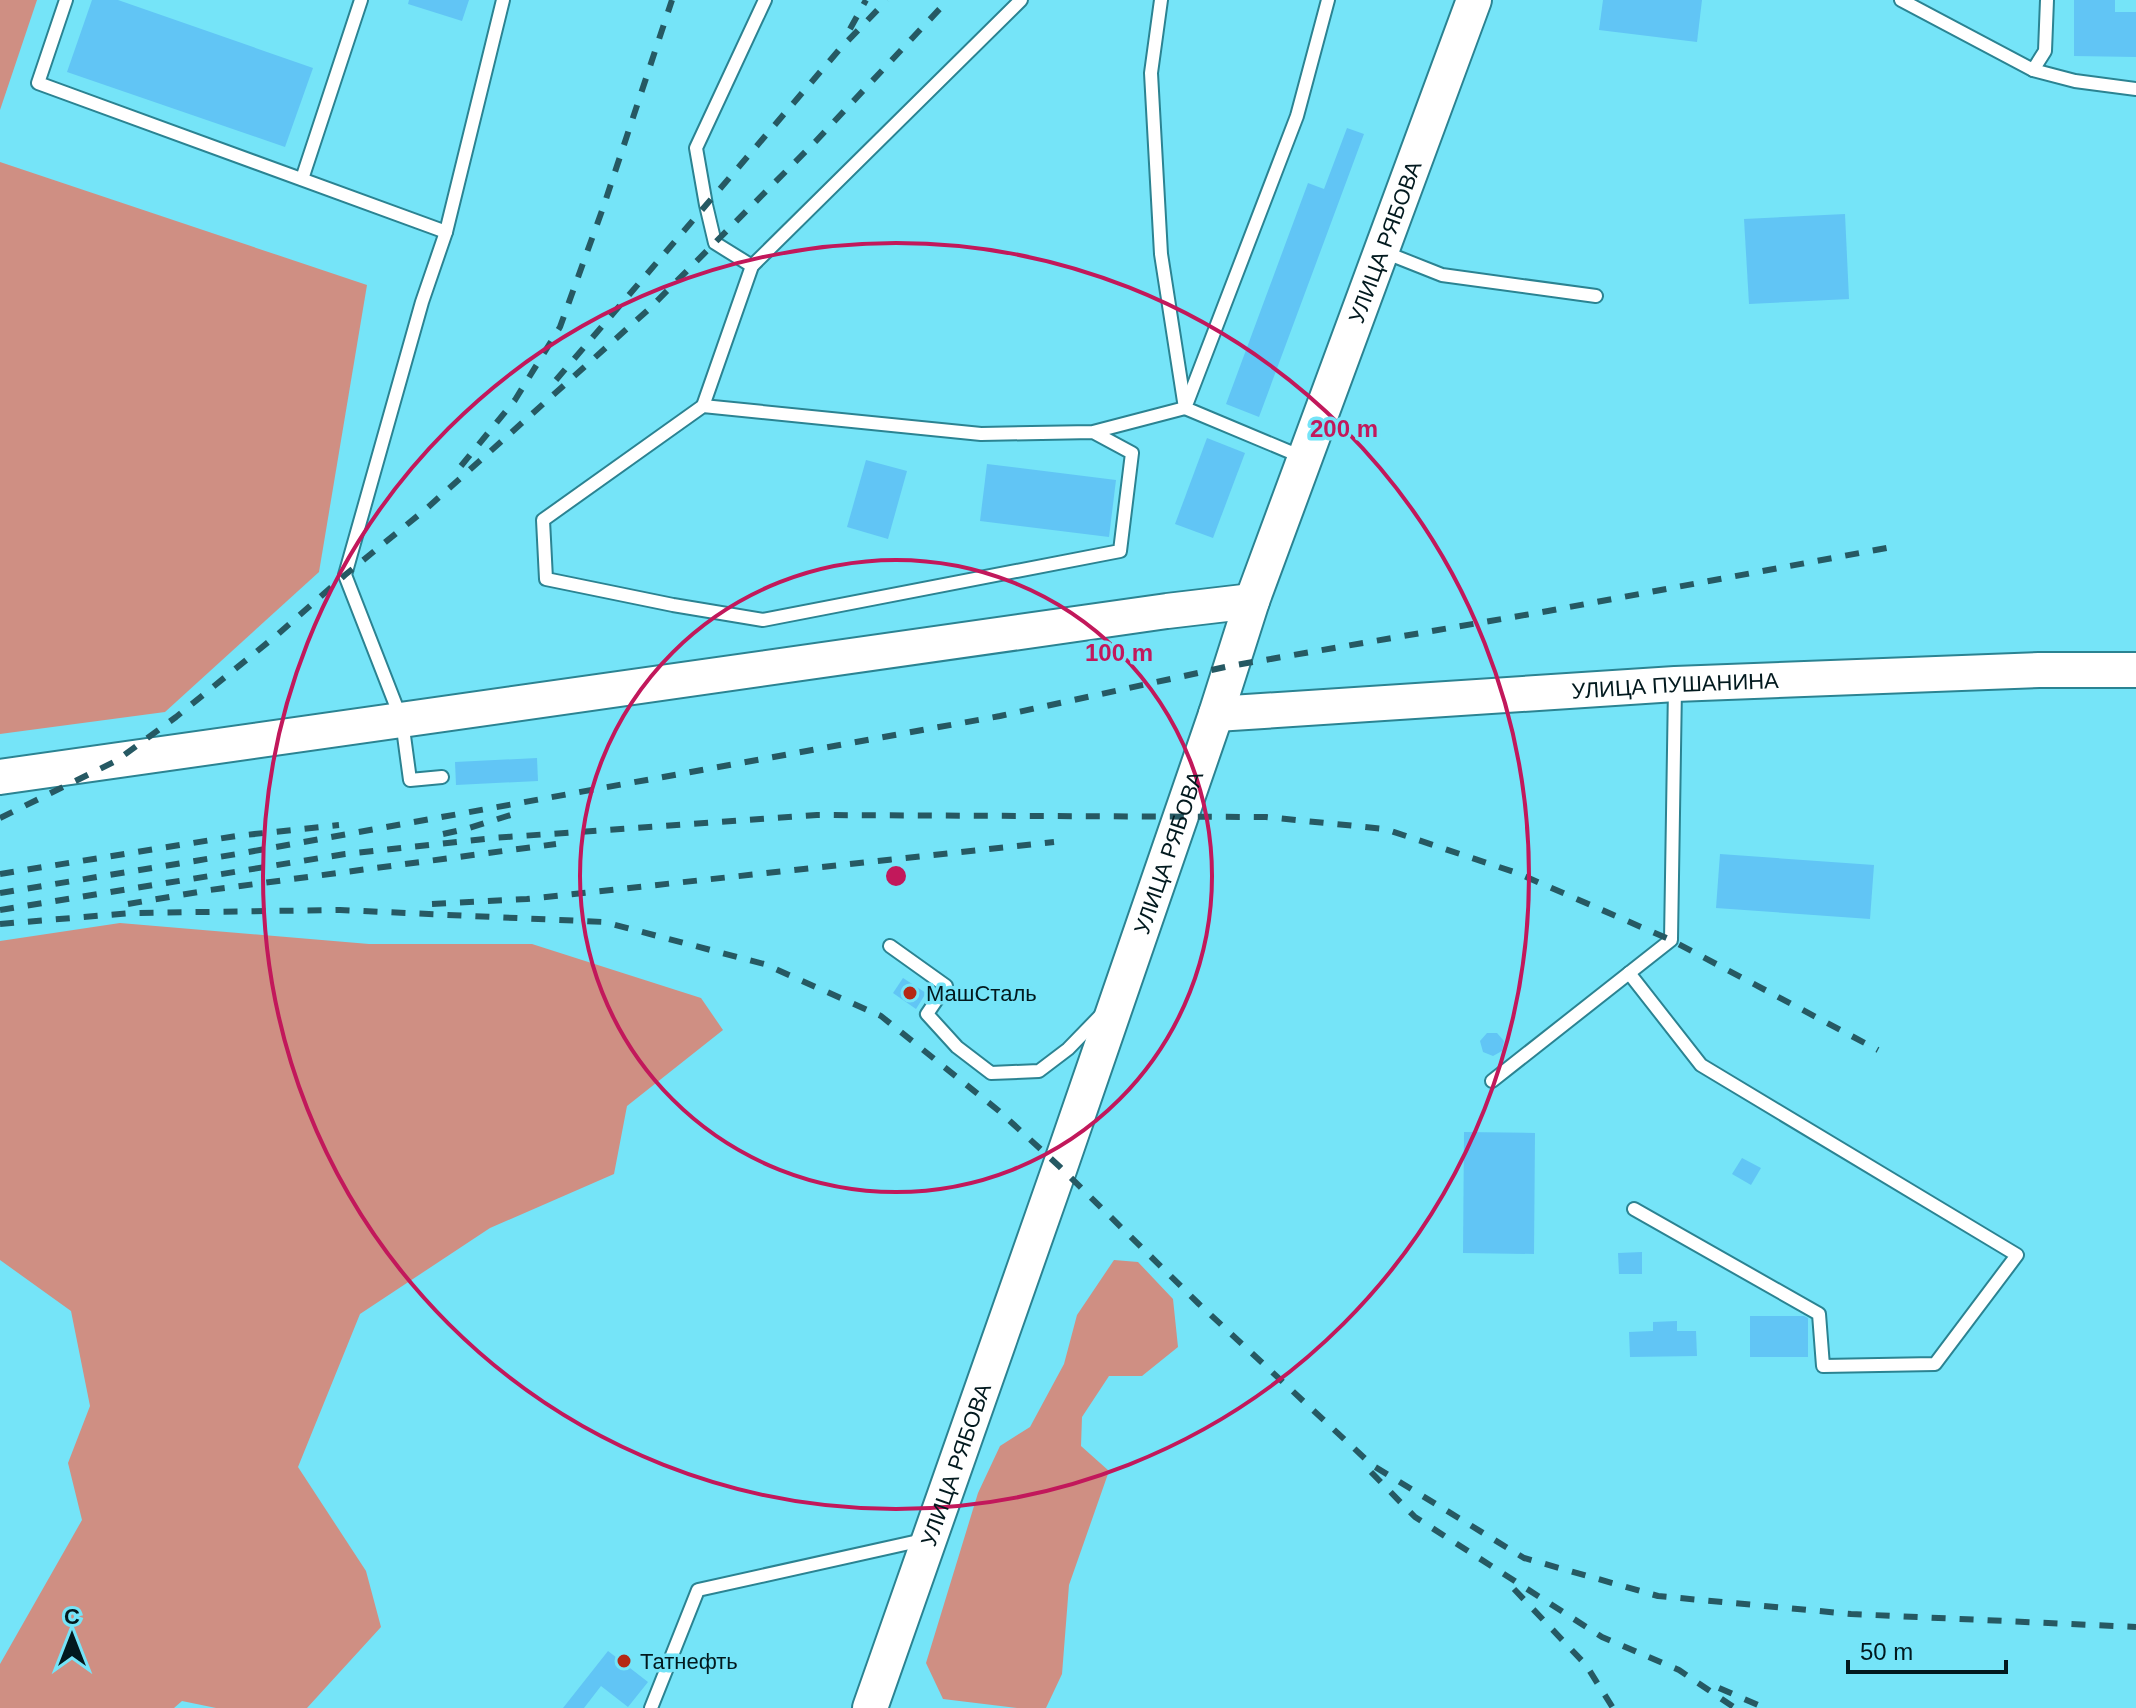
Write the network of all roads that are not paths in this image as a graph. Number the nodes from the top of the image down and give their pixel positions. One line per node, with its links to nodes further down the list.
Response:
1 (66, 0): 13 (lane)
2 (361, 0): 13 (lane)
3 (503, 0): 14 (lane)
4 (765, 0): 16 (lane)
5 (1021, 0): 16 (lane)
6 (1161, 0): 19 (lane)
7 (1328, 0): 19 (lane)
8 (1474, 0): 15 (street, УЛИЦА РЯБОВА)
9 (1901, 0): 11 (lane)
10 (2047, 0): 11 (lane)
11 (2033, 70): 12 (lane)
12 (2136, 89)
13 (302, 179): 14 (lane)
14 (446, 232): 26 (lane)
15 (1381, 251): 17 (lane); 21 (street, УЛИЦА РЯБОВА)
16 (752, 266): 18 (lane)
17 (1596, 296)
18 (703, 406): 20 (lane); 20 (lane)
19 (1185, 408): 20 (lane); 21 (lane)
20 (1093, 432)
21 (1305, 458): 22 (street, УЛИЦА РЯБОВА)
22 (1252, 601): 25 (street, УЛИЦА РЯБОВА); 26 (street)
23 (2136, 670): 24 (street, УЛИЦА ПУШАНИНА)
24 (1675, 684): 25 (street, УЛИЦА ПУШАНИНА); 30 (lane)
25 (1216, 714): 31 (street, УЛИЦА РЯБОВА)
26 (402, 721): 27 (street); 28 (lane)
27 (0, 777)
28 (442, 777)
29 (890, 946): 31 (lane)
30 (1629, 973): 32 (lane); 33 (lane)
31 (1117, 998): 34 (street, УЛИЦА РЯБОВА)
32 (1492, 1081)
33 (1634, 1209)
34 (930, 1538): 35 (lane); 36 (street, УЛИЦА РЯБОВА)
35 (651, 1708)
36 (870, 1708)

